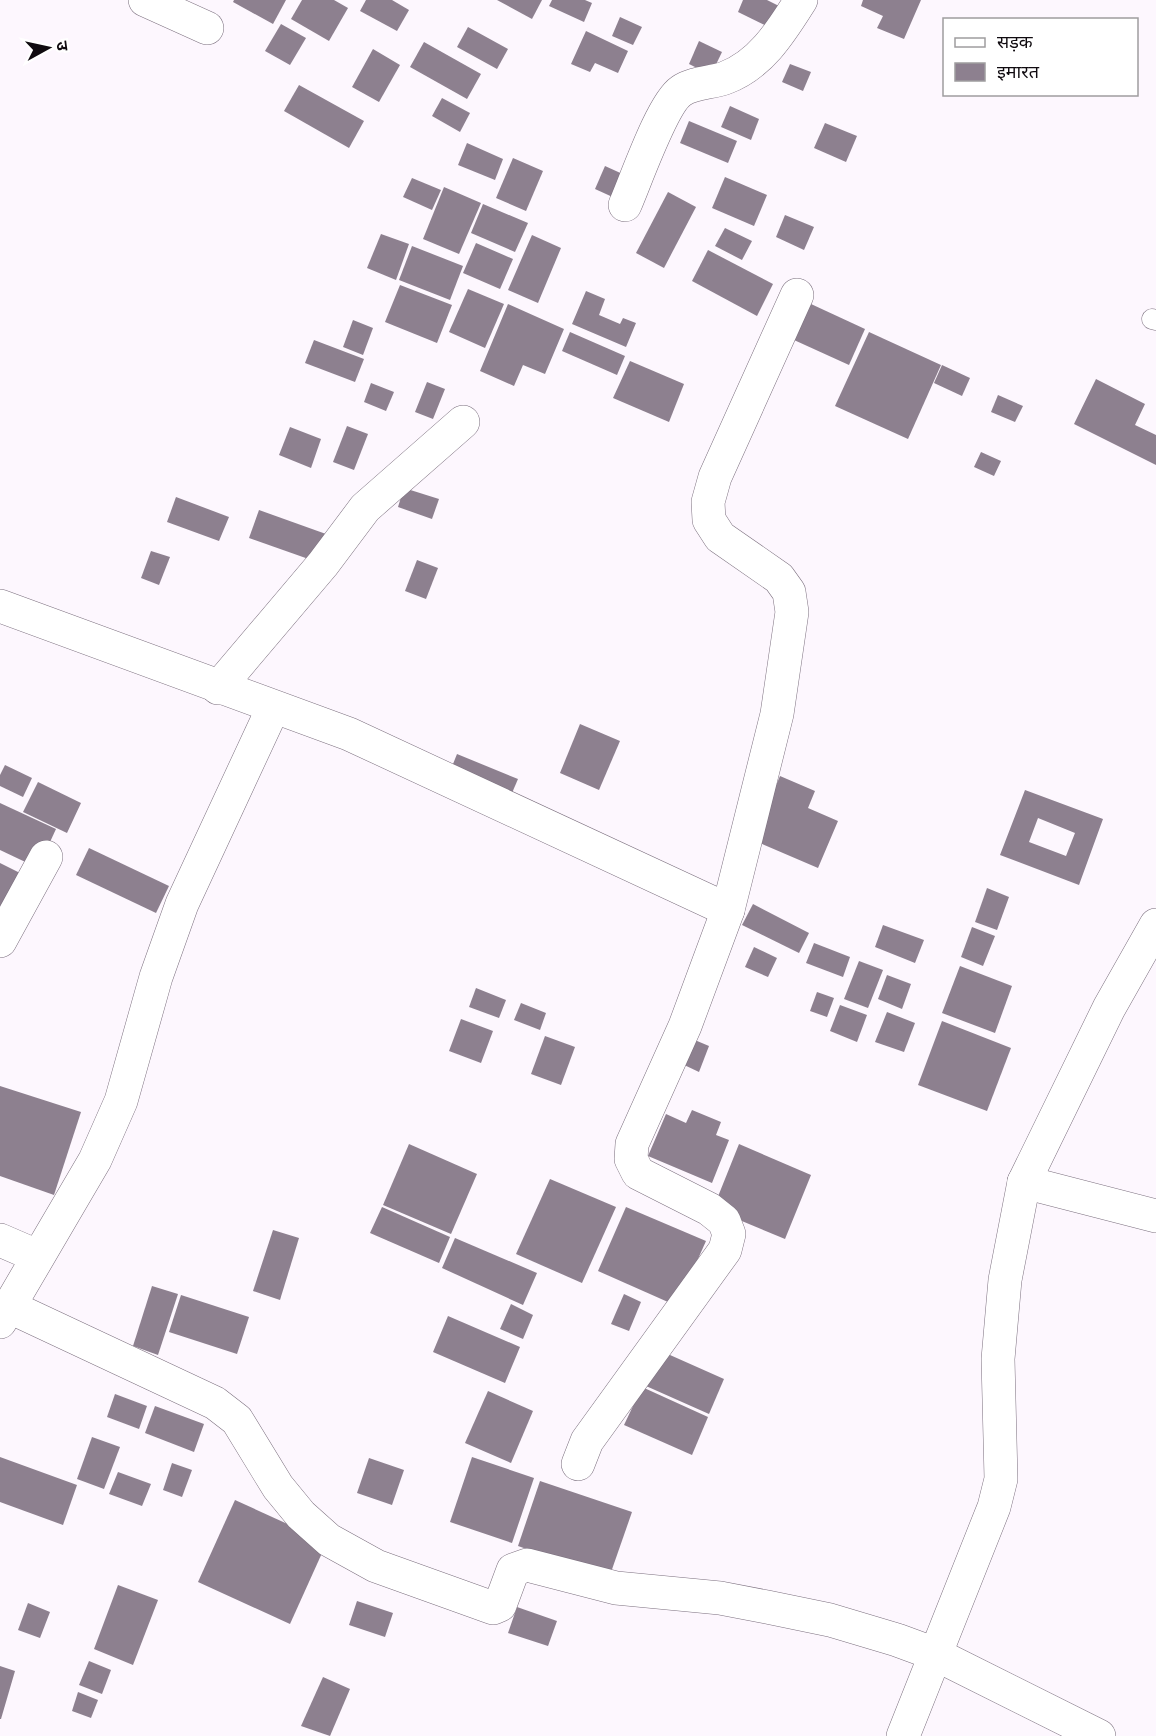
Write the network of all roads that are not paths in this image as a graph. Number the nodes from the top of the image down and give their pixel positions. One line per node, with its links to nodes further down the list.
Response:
1 (145, 0): 3 (street)
2 (801, 0): 4 (street)
3 (207, 28)
4 (625, 205)
5 (796, 295): 11 (street)
6 (463, 422): 8 (street)
7 (0, 606): 8 (street)
8 (218, 688): 9 (street)
9 (273, 708): 11 (street); 17 (street)
10 (46, 857): 13 (street)
11 (728, 910): 19 (street)
12 (1156, 926): 14 (street)
13 (0, 941)
14 (1024, 1182): 15 (street); 20 (street)
15 (1156, 1216)
16 (0, 1240): 17 (street)
17 (38, 1256): 18 (street)
18 (4, 1314): 20 (street)
19 (578, 1464)
20 (935, 1654): 21 (street); 22 (street)
21 (903, 1736)
22 (1099, 1736)

